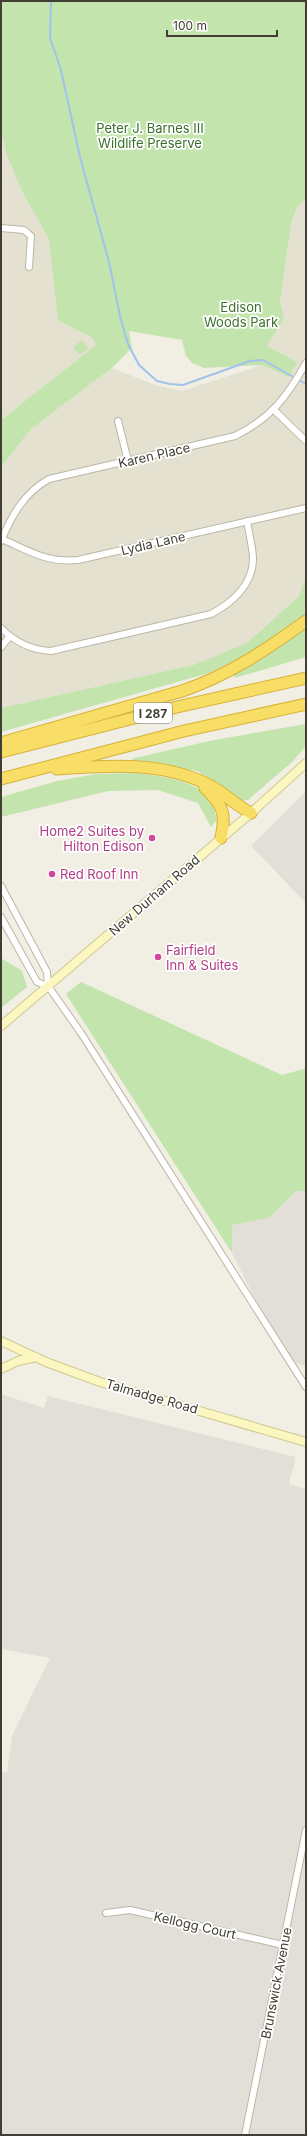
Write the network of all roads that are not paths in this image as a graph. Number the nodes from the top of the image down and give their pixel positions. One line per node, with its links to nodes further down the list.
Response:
1 (1, 228): 2 (street)
2 (29, 267)
3 (306, 363): 4 (street, Karen Place)
4 (274, 410): 6 (street); 7 (street, Karen Place)
5 (118, 421): 7 (street)
6 (306, 441)
7 (128, 461): 10 (street, Karen Place)
8 (306, 508): 9 (street, Lydia Lane)
9 (247, 521): 10 (street, Lydia Lane); 13 (street)
10 (1, 540)
11 (306, 621): 17 (highway)
12 (1, 628): 13 (street)
13 (10, 636): 14 (street)
14 (1, 647)
15 (306, 678): 18 (highway, I 287)
16 (306, 704): 20 (highway, I 287)
17 (1, 743)
18 (1, 752)
19 (306, 763): 23 (main road, New Durham Road)
20 (29, 771): 21 (highway, I 287); 22 (highway)
21 (1, 779)
22 (198, 781): 23 (highway); 24 (highway)
23 (250, 813): 24 (main road, New Durham Road)
24 (221, 838): 27 (main road, New Durham Road)
25 (1, 886): 27 (street)
26 (1, 917): 27 (street)
27 (48, 986): 28 (main road, New Durham Road); 32 (street)
28 (1, 1026)
29 (1, 1341): 30 (main road, Talmadge Road)
30 (36, 1357): 31 (main road); 33 (main road, Talmadge Road)
31 (1, 1369)
32 (306, 1387)
33 (306, 1442)
34 (306, 1830): 36 (street, Brunswick Avenue)
35 (106, 1913): 36 (street, Kellogg Court)
36 (283, 1945): 37 (street, Brunswick Avenue)
37 (245, 2135)

